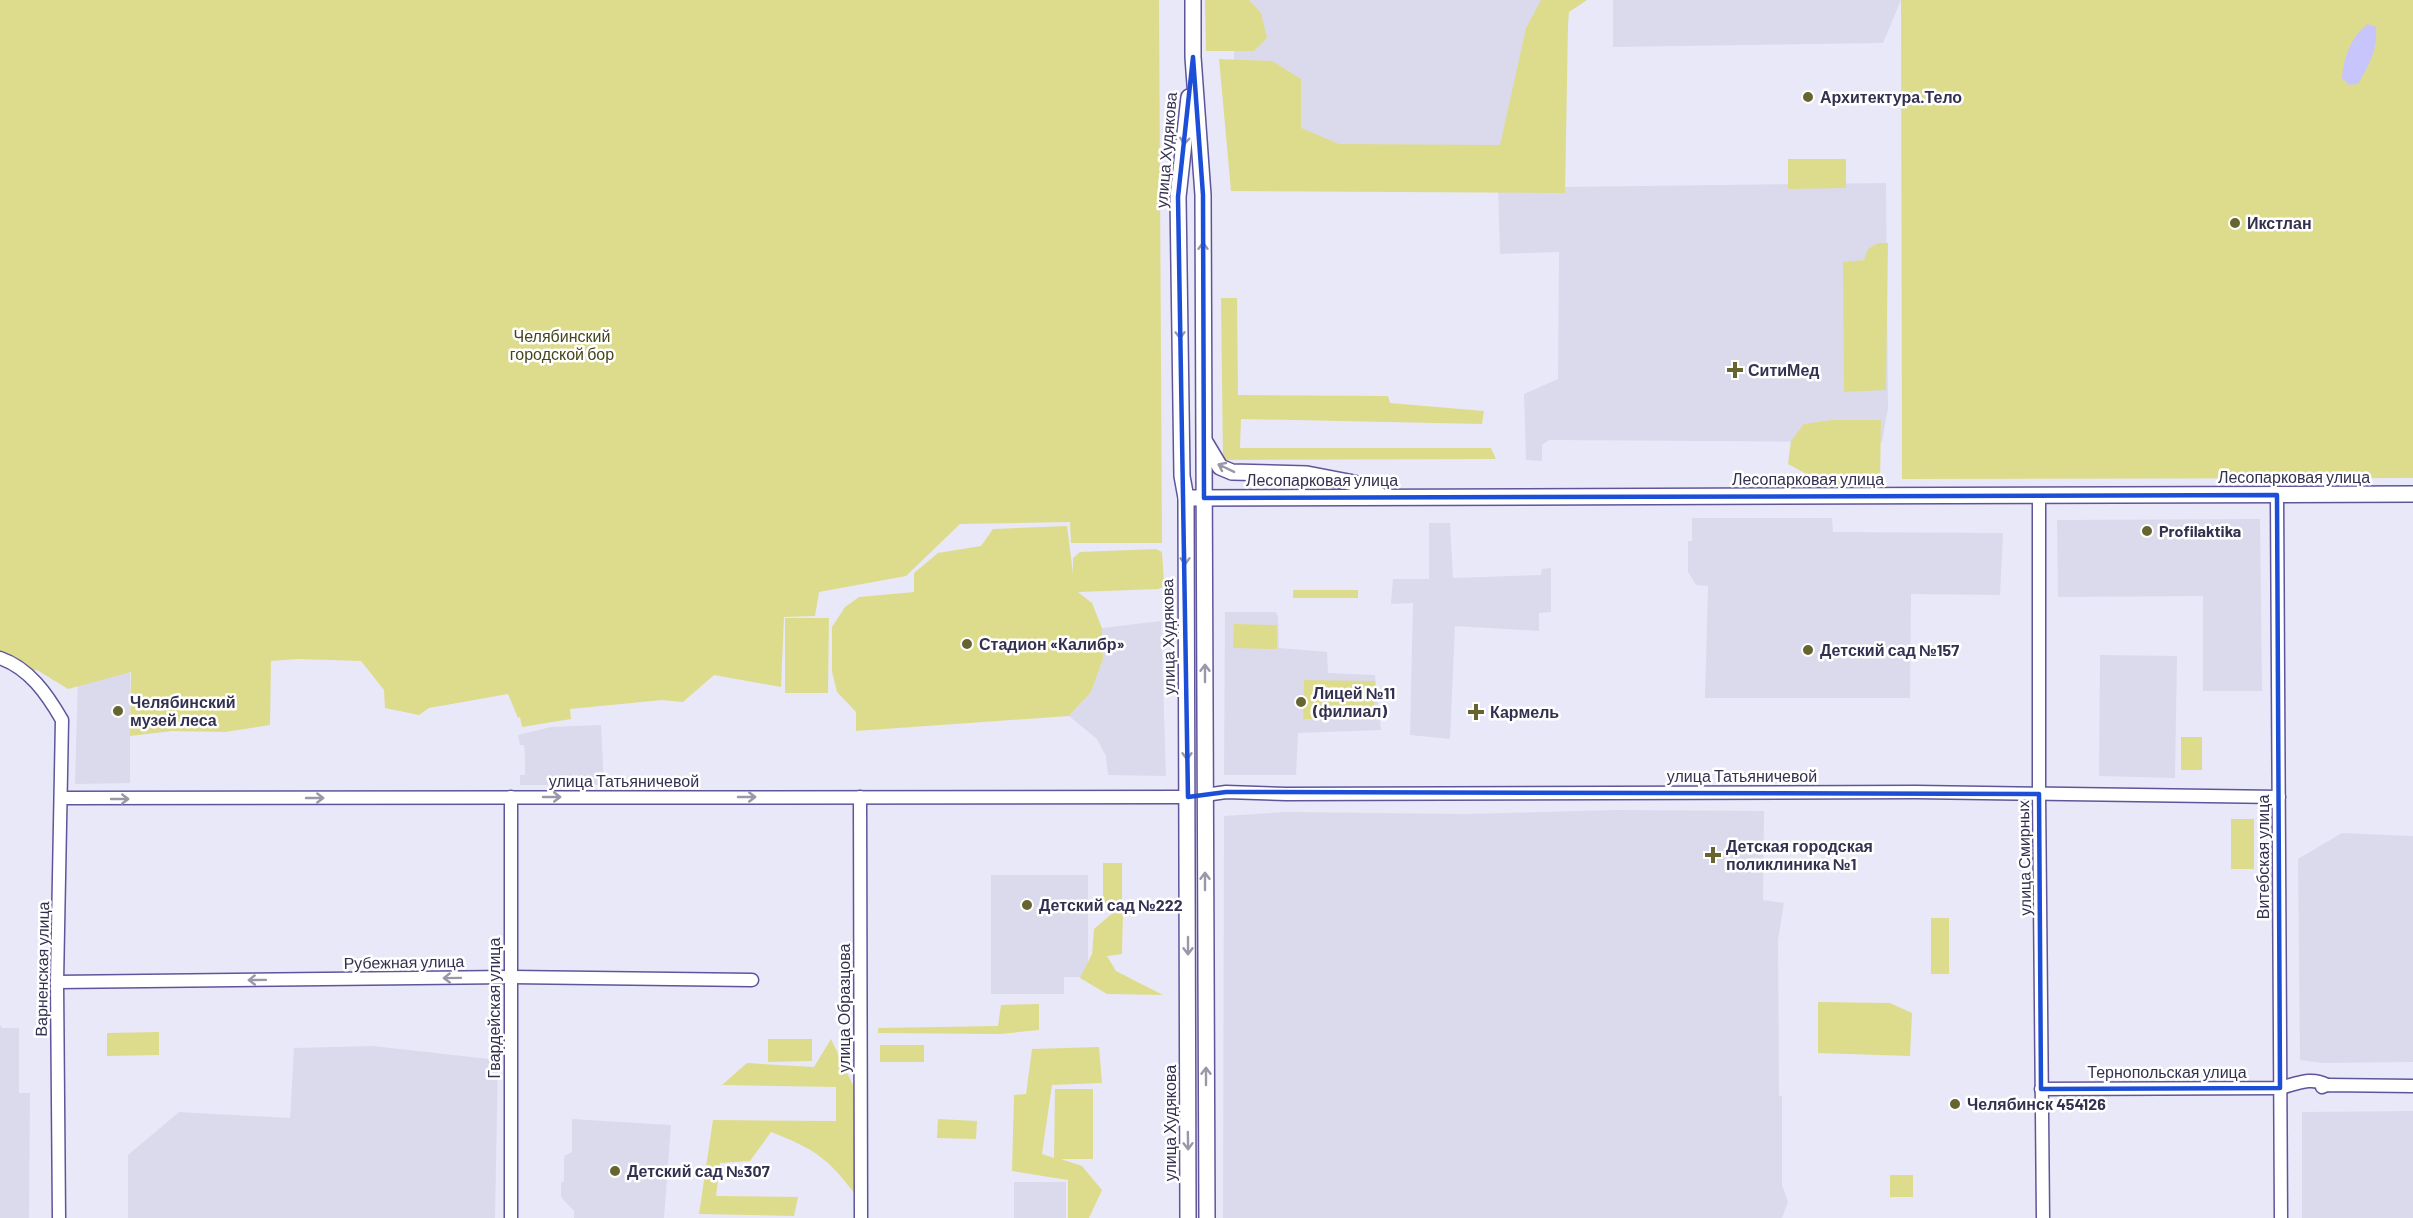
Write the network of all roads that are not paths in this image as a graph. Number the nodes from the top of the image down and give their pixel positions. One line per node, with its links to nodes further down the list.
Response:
1 (1193, 0): 2 (main road, улица Худякова)
2 (1193, 57): 3 (main road, улица Худякова, one-way to 2); 7 (main road, улица Худякова, one-way to 7)
3 (1202, 435): 8 (main road, улица Худякова); 9 (main road, one-way to 3)
4 (2413, 494): 5 (main road, Лесопарковая улица)
5 (2277, 495): 6 (main road, Лесопарковая улица); 16 (street, Витебская улица)
6 (2039, 496): 9 (main road, Лесопарковая улица); 11 (street, улица Смирных)
7 (1186, 498): 8 (main road, Лесопарковая улица); 15 (main road, улица Худякова, one-way to 15)
8 (1204, 498): 9 (main road, Лесопарковая улица); 12 (main road, улица Худякова, one-way to 8)
9 (1383, 498)
10 (0, 658): 17 (street, Варненская улица)
11 (2038, 794): 12 (street, улица Татьяничевой); 16 (street, улица Татьяничевой); 22 (street, улица Смирных)
12 (1205, 795): 15 (main road); 28 (main road, улица Худякова, one-way to 12)
13 (511, 797): 14 (street, улица Татьяничевой, one-way to 14); 17 (street, улица Татьяничевой, one-way to 13); 18 (street, Гвардейская улица)
14 (860, 797): 15 (street, улица Татьяничевой); 26 (street, улица Образцова)
15 (1188, 797): 27 (main road, улица Худякова, one-way to 27)
16 (2279, 797): 23 (street, Витебская улица)
17 (61, 798): 20 (street, Варненская улица)
18 (510, 977): 19 (street, Рубежная улица); 20 (street, Рубежная улица, one-way to 20); 25 (street, Гвардейская улица)
19 (752, 980)
20 (57, 982): 24 (street, Варненская улица)
21 (2413, 1086): 23 (street, Тернопольская улица)
22 (2041, 1089): 23 (street, Тернопольская улица); 29 (street, улица Смирных)
23 (2280, 1089): 30 (street, Витебская улица)
24 (59, 1218)
25 (511, 1218)
26 (861, 1218)
27 (1188, 1218)
28 (1207, 1218)
29 (2043, 1218)
30 (2281, 1218)

